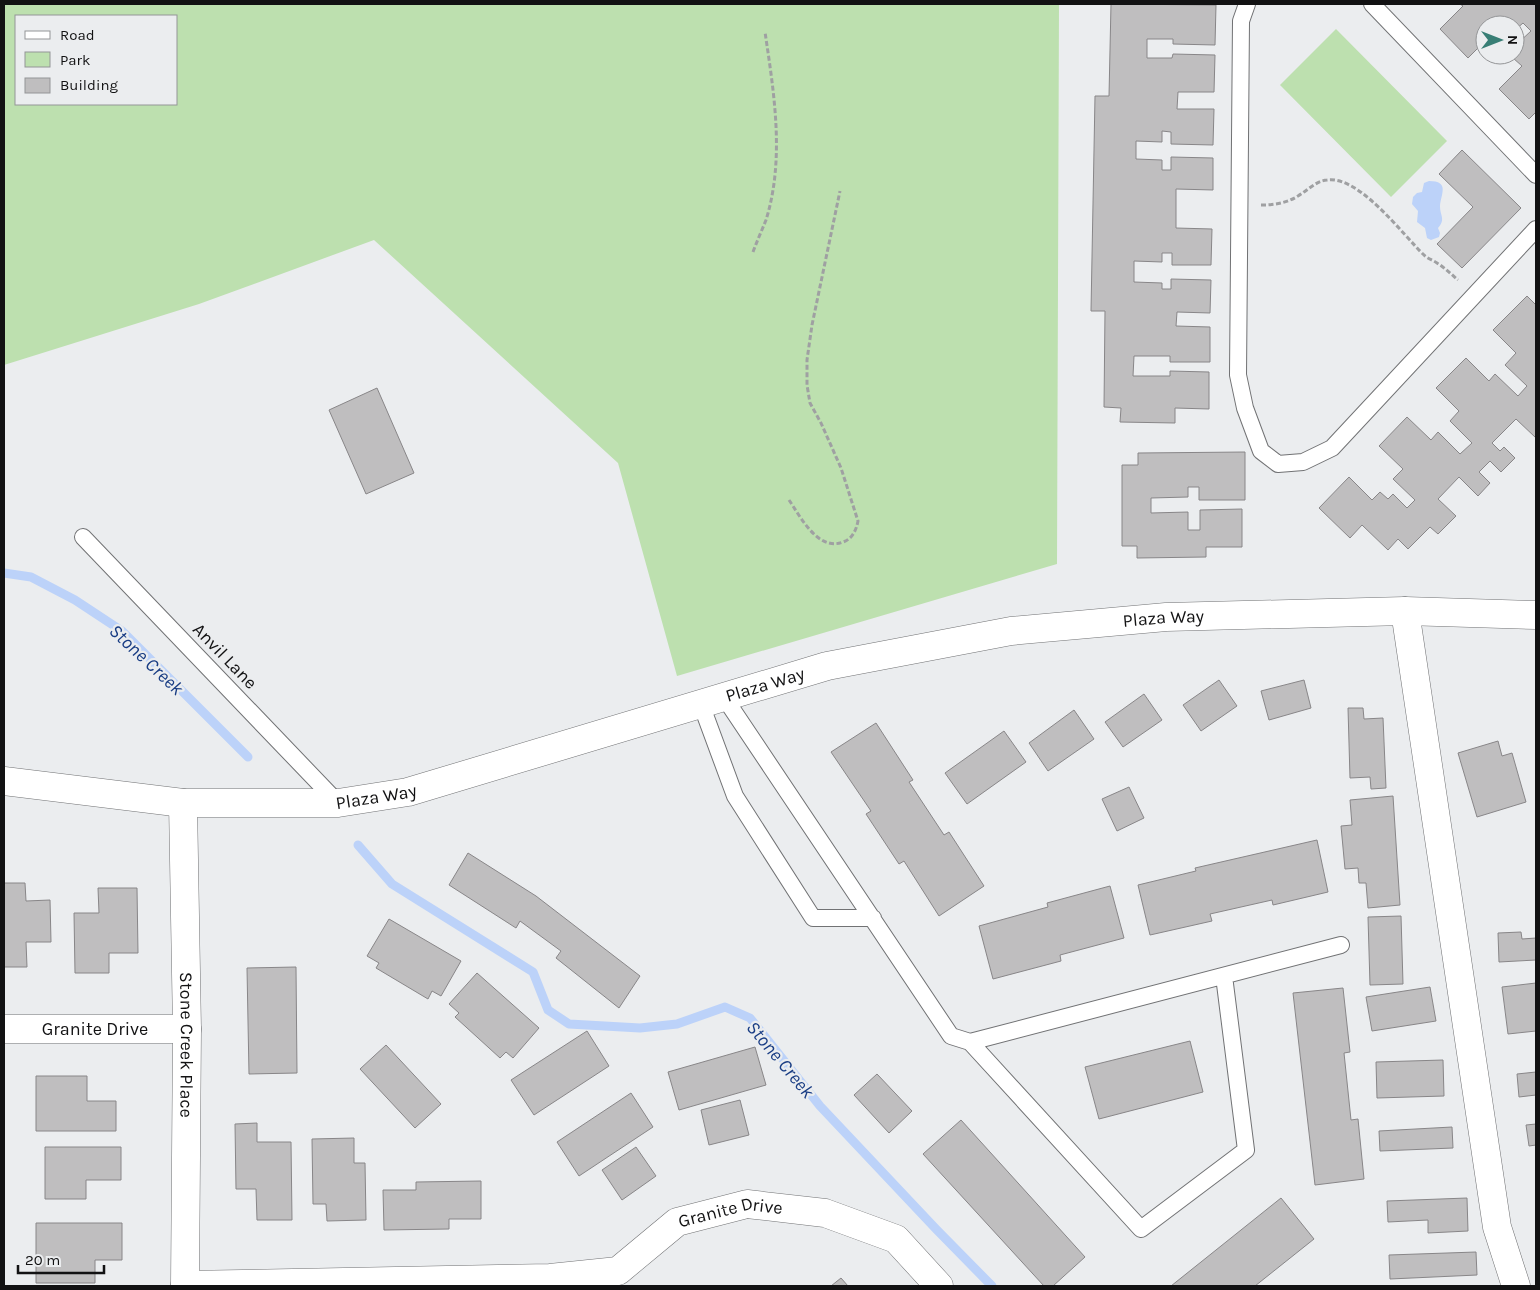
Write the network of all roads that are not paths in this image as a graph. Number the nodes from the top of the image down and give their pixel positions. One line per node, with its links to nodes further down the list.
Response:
1 (1246, 4): 4 (lane)
2 (1372, 4): 3 (lane)
3 (1536, 175)
4 (1536, 229)
5 (83, 537): 10 (lane, Anvil Lane)
6 (1405, 612): 7 (street, Plaza Way); 8 (street, Plaza Way); 20 (street)
7 (1536, 615)
8 (713, 701): 10 (street, Plaza Way); 12 (lane); 12 (lane)
9 (4, 781): 11 (street, Plaza Way)
10 (338, 803): 11 (street, Plaza Way)
11 (182, 804): 16 (street, Stone Creek Place)
12 (873, 918): 17 (lane)
13 (1341, 945): 14 (lane)
14 (1224, 976): 17 (lane); 17 (lane)
15 (4, 1029): 16 (street, Granite Drive)
16 (187, 1029): 18 (street, Stone Creek Place)
17 (970, 1042)
18 (185, 1286): 19 (street, Granite Drive)
19 (939, 1286)
20 (1516, 1286)

